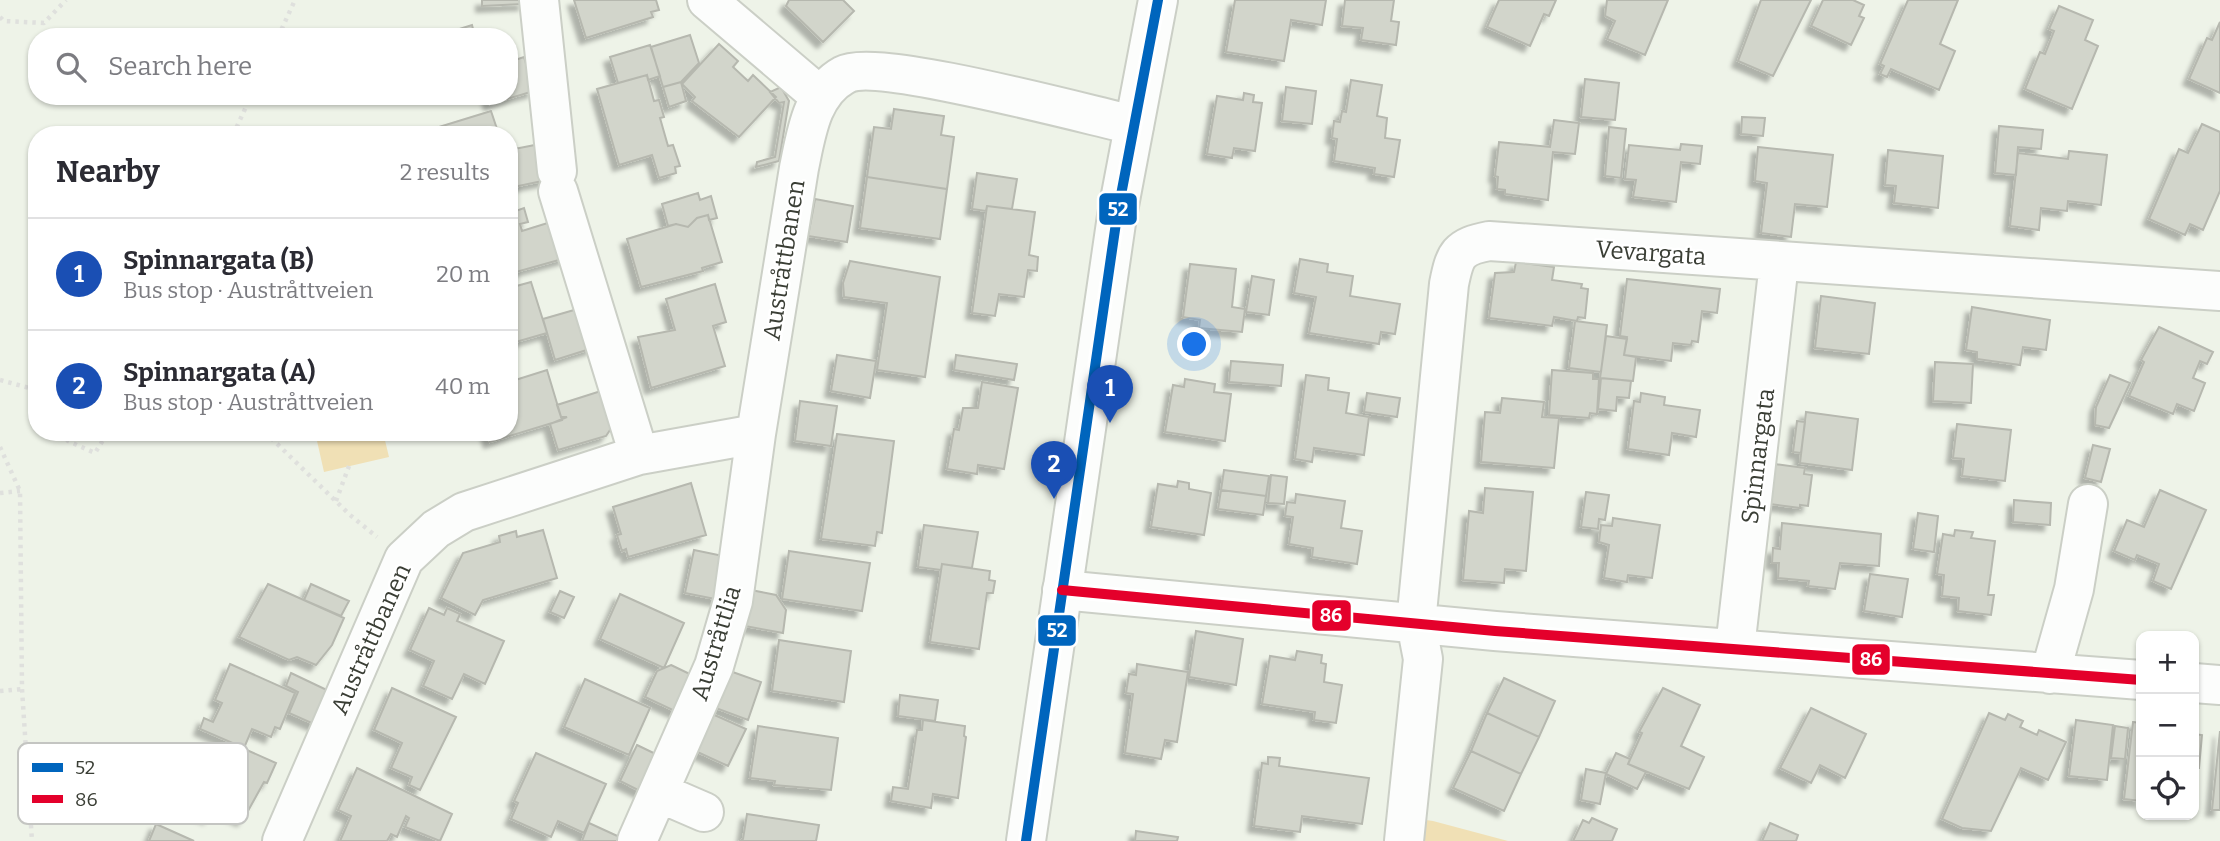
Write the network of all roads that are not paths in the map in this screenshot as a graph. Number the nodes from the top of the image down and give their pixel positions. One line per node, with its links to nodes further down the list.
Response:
1 (539, 0): 9 (street)
2 (706, 0): 4 (street)
3 (1158, 0): 5 (street)
4 (820, 96): 5 (street, Austråttbanen); 8 (street, Austråttbanen)
5 (1133, 125): 11 (street)
6 (1779, 262): 7 (street, Vevargata); 12 (street, Vevargata); 13 (street, Spinnargata)
7 (2220, 291)
8 (756, 434): 9 (street, Austråttbanen); 18 (street, Austråttlia)
9 (639, 455): 20 (street, Austråttbanen)
10 (2088, 504): 14 (street)
11 (1062, 590): 12 (street); 22 (street)
12 (1416, 623): 13 (street); 23 (street)
13 (1735, 648): 14 (street)
14 (2050, 674): 15 (street)
15 (2136, 680)
16 (2199, 683): 17 (street)
17 (2220, 685)
18 (660, 793): 19 (street); 21 (street, Austråttlia)
19 (705, 812)
20 (282, 841)
21 (637, 841)
22 (1026, 841)
23 (1404, 841)

